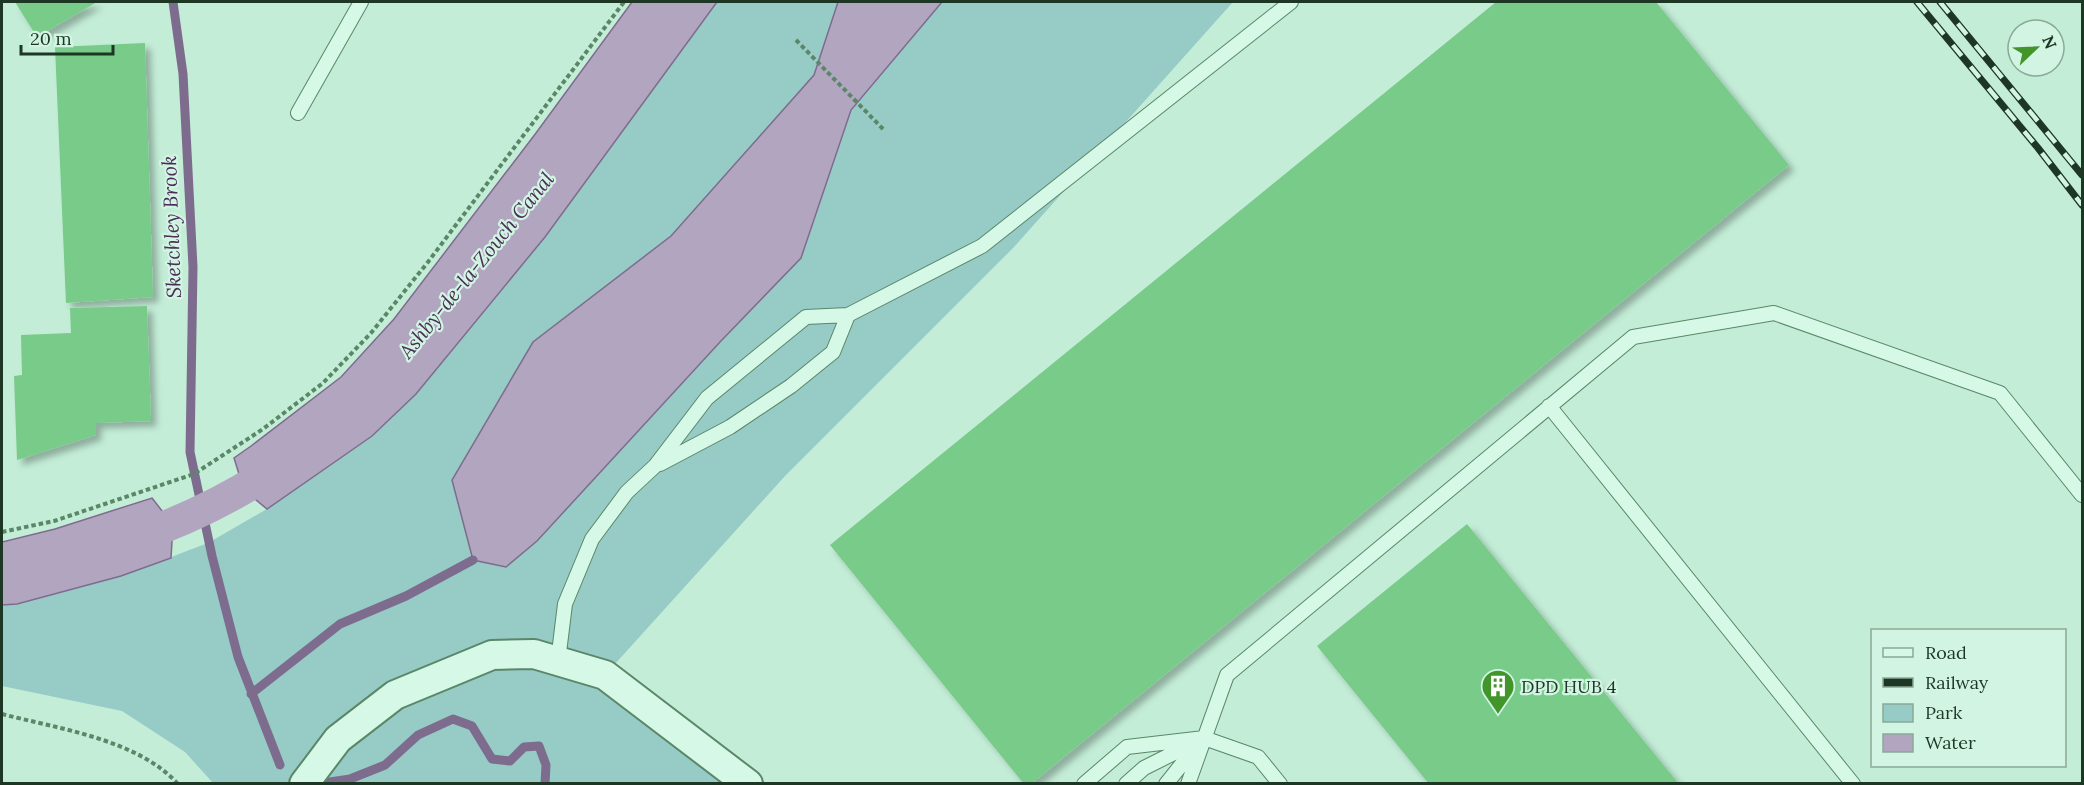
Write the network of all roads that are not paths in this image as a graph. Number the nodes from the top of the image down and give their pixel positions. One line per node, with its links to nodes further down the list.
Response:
1 (361, 2): 3 (lane)
2 (1291, 2): 4 (lane)
3 (298, 113)
4 (848, 315): 6 (lane); 6 (lane)
5 (1550, 406): 7 (lane); 9 (lane); 17 (lane)
6 (655, 466): 8 (lane)
7 (2082, 495)
8 (558, 661): 10 (street); 11 (street)
9 (1204, 738): 12 (lane); 13 (lane); 14 (lane); 15 (lane); 16 (lane)
10 (304, 783)
11 (748, 783)
12 (1084, 783)
13 (1126, 783)
14 (1166, 783)
15 (1188, 783)
16 (1280, 783)
17 (1853, 783)

